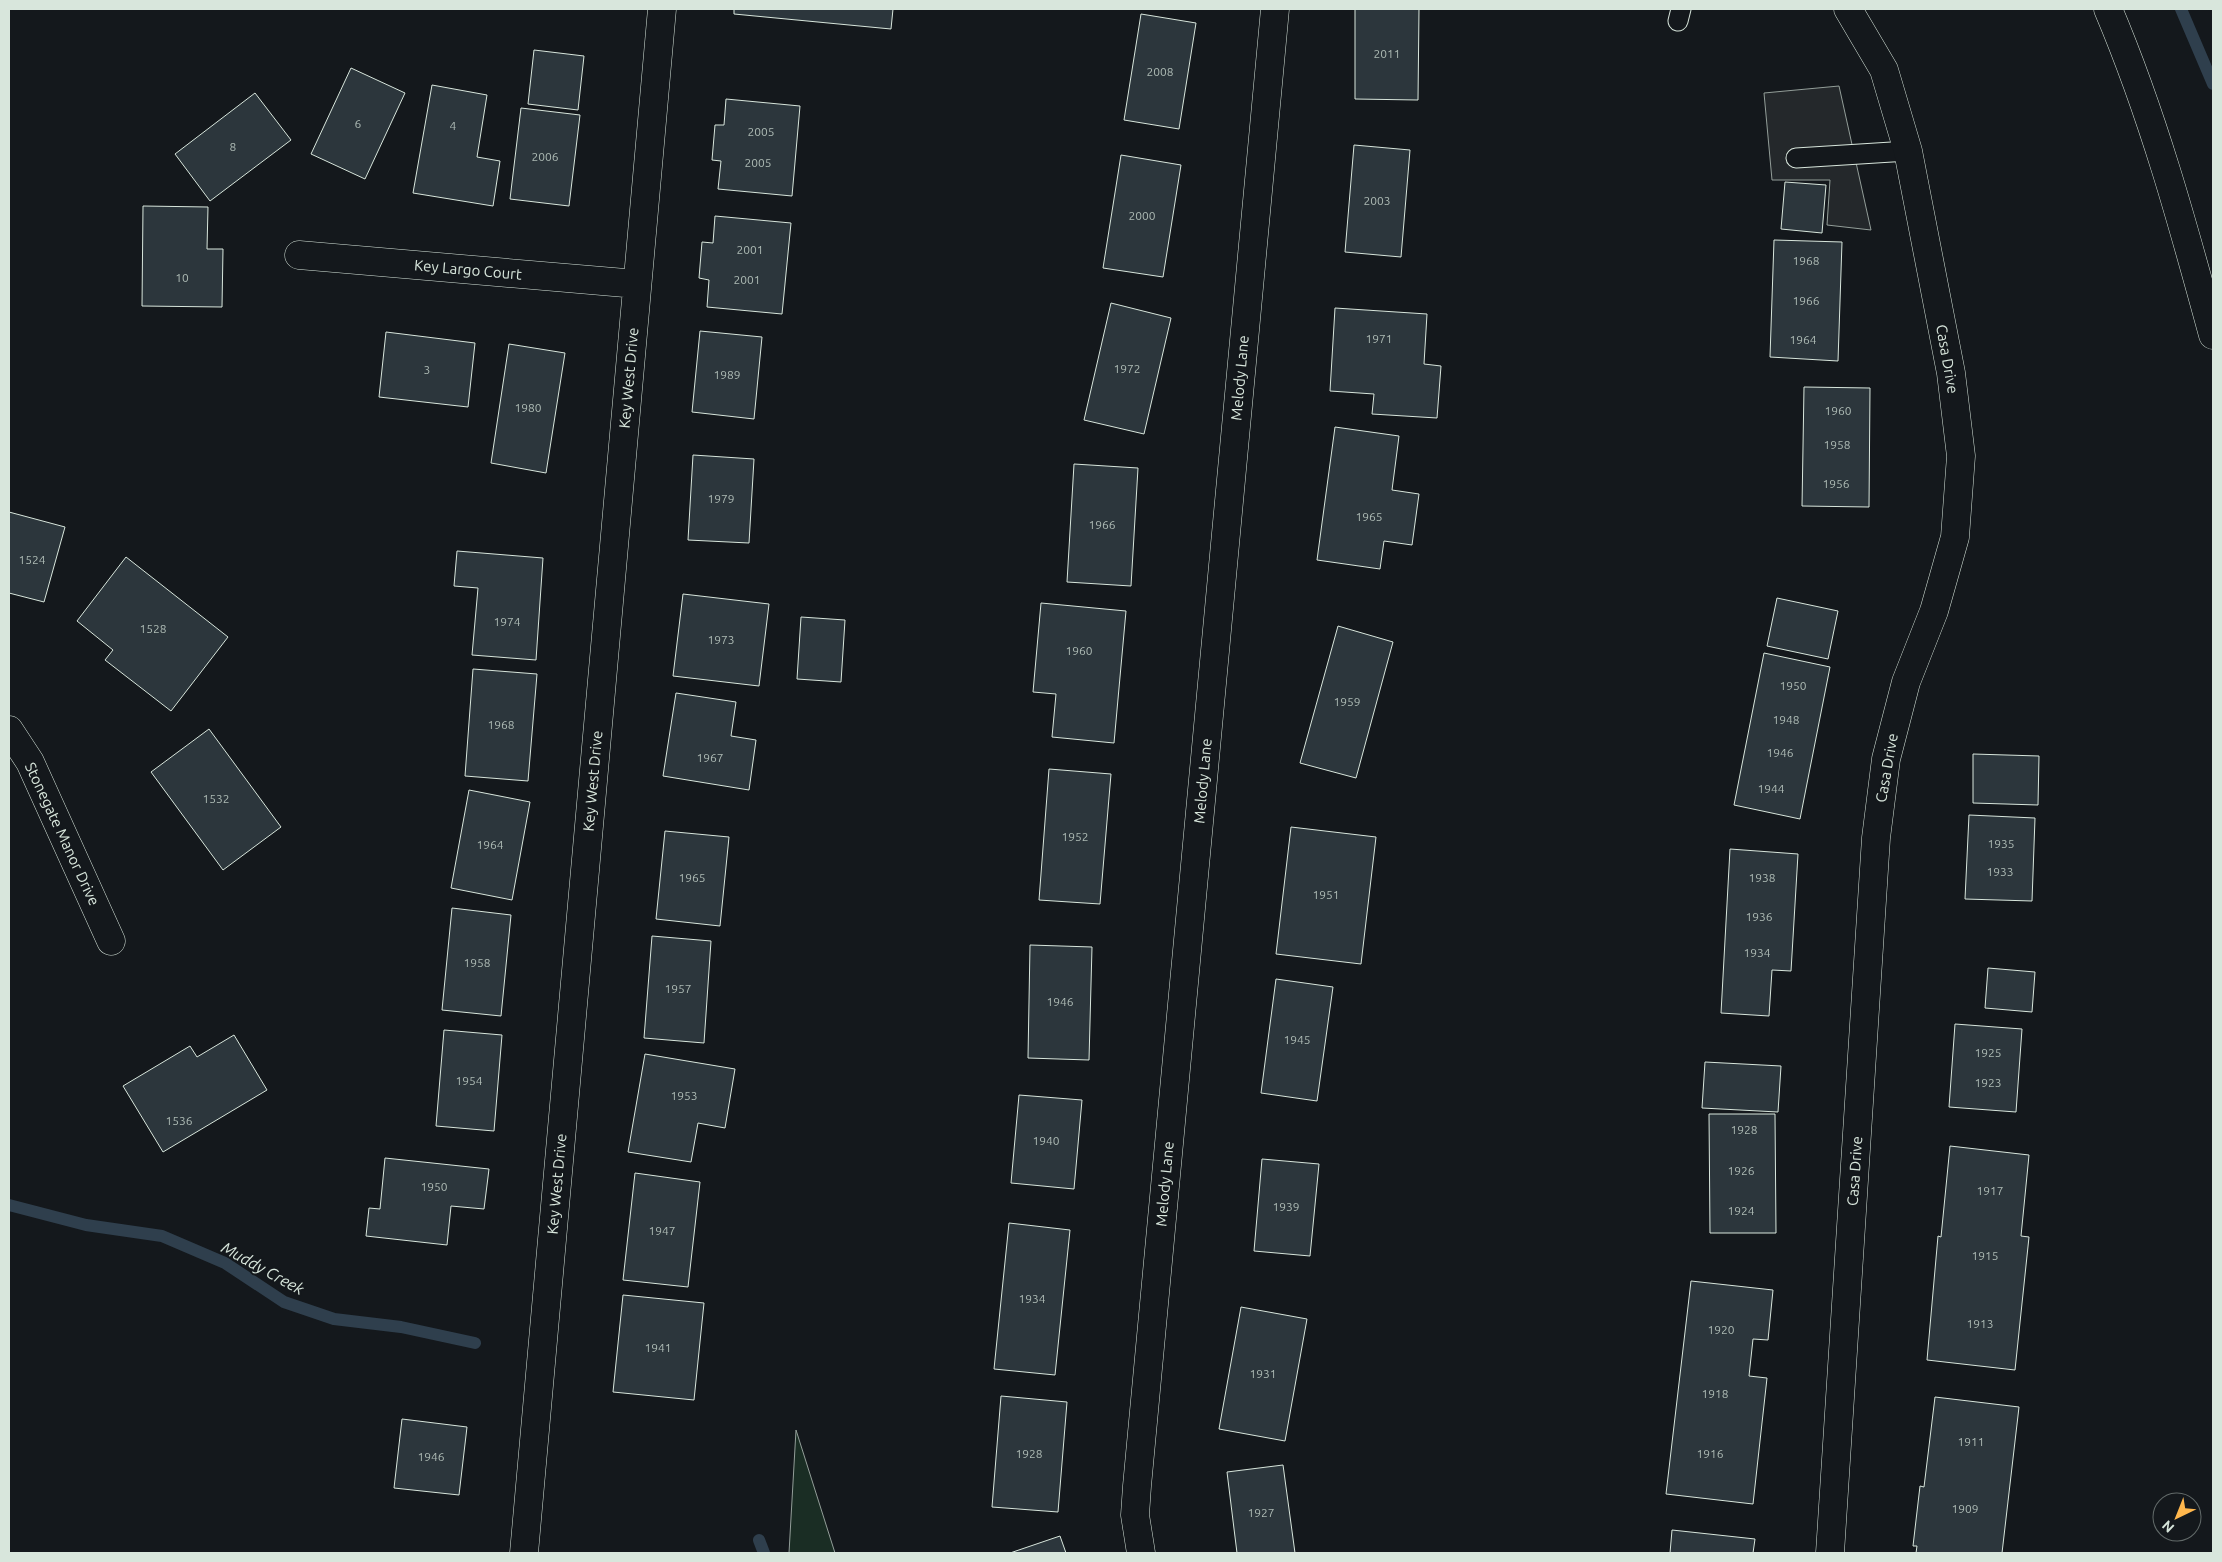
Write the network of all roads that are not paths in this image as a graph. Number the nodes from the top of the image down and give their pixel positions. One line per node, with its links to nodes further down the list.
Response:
1 (662, 9): 8 (main road, Key West Drive)
2 (1275, 9): 13 (main road, Melody Lane)
3 (1848, 9): 5 (main road, Casa Drive)
4 (2108, 9): 9 (main road)
5 (1908, 151): 6 (lane); 14 (main road, Casa Drive)
6 (1796, 158)
7 (299, 255): 8 (main road, Key Largo Court)
8 (637, 284): 12 (main road, Key West Drive)
9 (2213, 335)
10 (9, 730): 11 (main road, Stonegate Manor Drive)
11 (111, 941)
12 (524, 1553)
13 (1141, 1553)
14 (1830, 1553)

